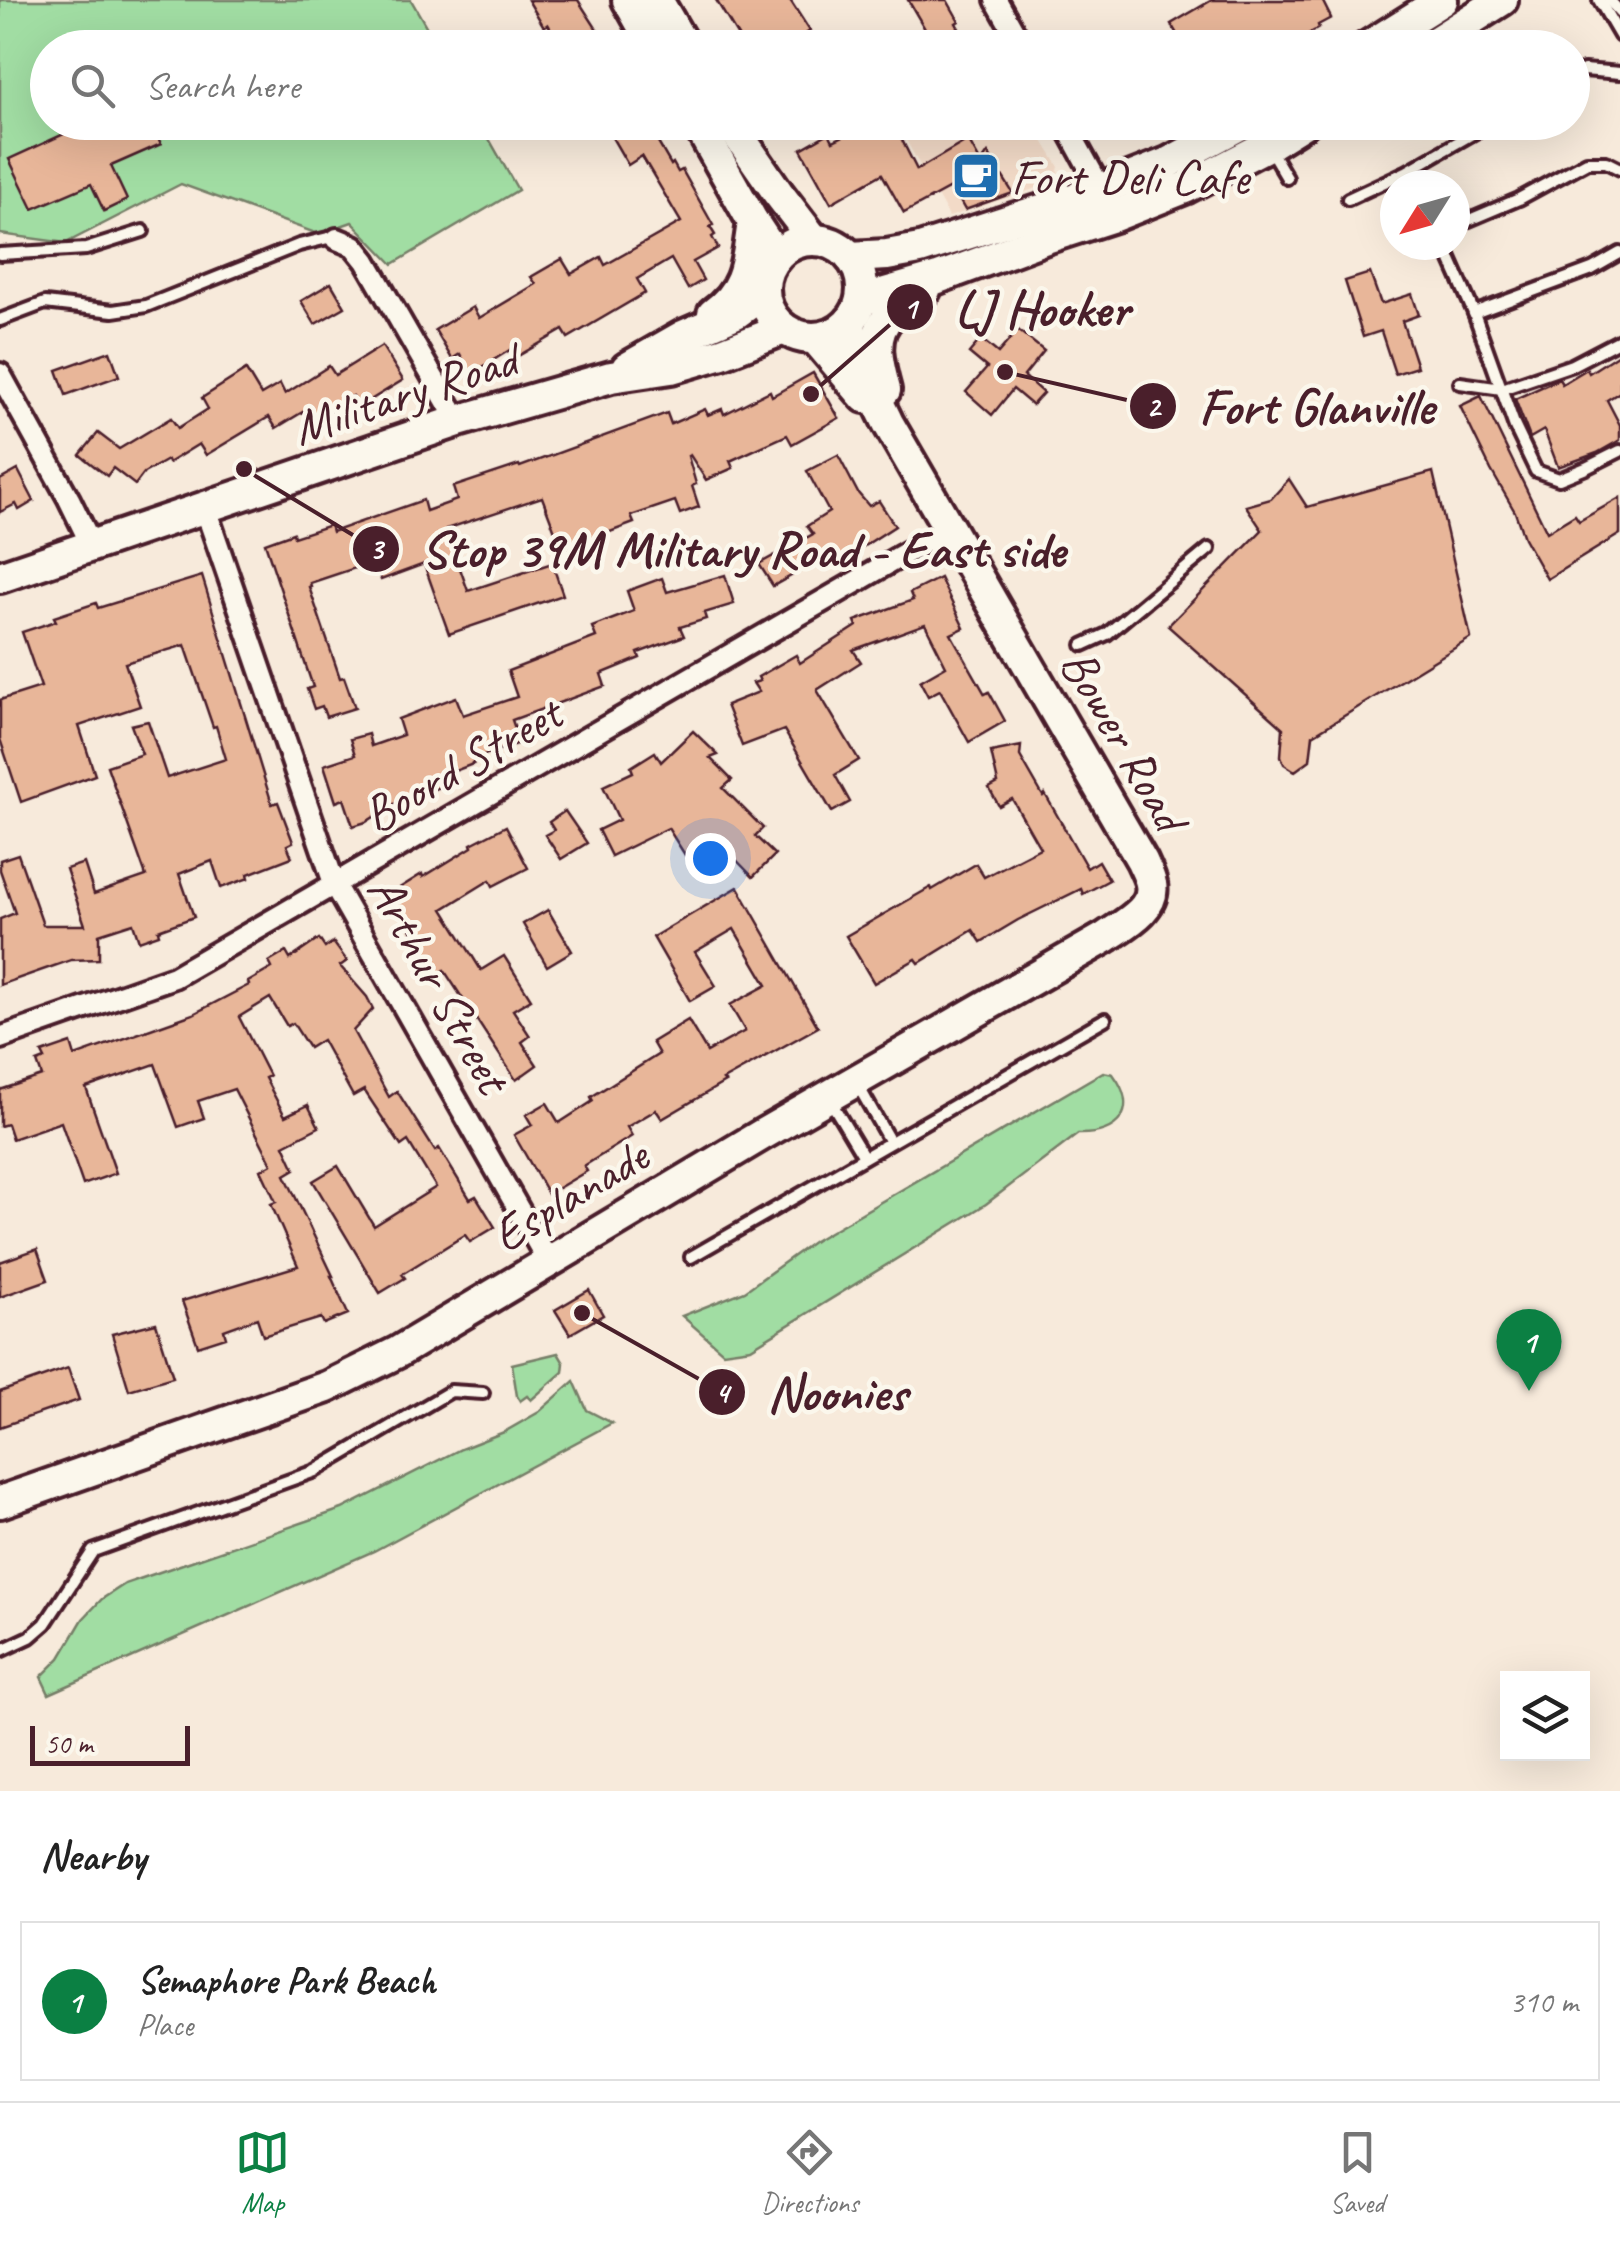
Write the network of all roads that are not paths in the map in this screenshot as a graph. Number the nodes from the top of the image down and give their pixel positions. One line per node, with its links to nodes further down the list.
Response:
1 (628, 0): 9 (main road)
2 (657, 0): 10 (main road)
3 (996, 0): 11 (street)
4 (1442, 0): 12 (main road)
5 (1502, 0): 13 (main road)
6 (1598, 0): 14 (lane)
7 (1609, 0): 8 (lane)
8 (1620, 12)
9 (645, 30)
10 (674, 30)
11 (1012, 30)
12 (1394, 30)
13 (1454, 30)
14 (1620, 36)
15 (1590, 70): 16 (lane)
16 (1620, 73)
17 (707, 140): 31 (main road)
18 (741, 140): 34 (main road)
19 (1074, 140): 29 (street)
20 (1210, 140): 29 (main road)
21 (1252, 140): 29 (main road)
22 (1264, 140): 26 (lane)
23 (1462, 140): 25 (lane)
24 (1620, 169): 30 (lane)
25 (1409, 170)
26 (1286, 178)
27 (1380, 185): 28 (lane)
28 (1348, 200)
29 (1108, 203): 38 (main road); 40 (main road)
30 (1470, 220)
31 (753, 222): 37 (main road); 46 (main road)
32 (143, 230): 35 (lane)
33 (337, 239): 44 (lane); 53 (street)
34 (814, 240): 37 (main road); 38 (main road)
35 (0, 254)
36 (1620, 254): 43 (lane)
37 (776, 257): 41 (main road)
38 (850, 257): 42 (main road)
39 (1451, 260): 43 (lane)
40 (938, 278): 42 (main road); 54 (main road)
41 (764, 293): 45 (main road); 46 (main road, Military Road)
42 (856, 310): 47 (main road); 54 (main road, Bower Road)
43 (1474, 313): 52 (lane)
44 (0, 320)
45 (784, 328): 47 (main road); 50 (main road, Military Road)
46 (683, 336): 50 (main road, Military Road)
47 (815, 338): 54 (main road, Bower Road)
48 (1620, 340): 52 (lane)
49 (0, 374): 58 (street)
50 (611, 377): 53 (main road, Military Road)
51 (1460, 383): 52 (lane)
52 (1502, 389): 55 (lane)
53 (458, 422): 56 (main road, Military Road)
54 (888, 423): 57 (main road, Bower Road)
55 (1620, 450)
56 (205, 508): 58 (main road, Military Road); 62 (street, Arthur Street)
57 (949, 528): 62 (street, Boord Street); 63 (main road, Bower Road)
58 (92, 546): 60 (main road, Military Road)
59 (1209, 550): 61 (lane)
60 (0, 577)
61 (1083, 645)
62 (335, 886): 65 (street, Boord Street); 71 (street, Arthur Street)
63 (1151, 898): 66 (main road, Esplanade)
64 (1106, 1019): 68 (lane)
65 (0, 1038)
66 (856, 1081): 67 (main road, Esplanade); 68 (lane)
67 (828, 1097): 69 (lane); 71 (main road, Esplanade)
68 (890, 1142): 69 (lane)
69 (864, 1157): 70 (lane)
70 (691, 1257)
71 (548, 1261): 73 (main road, Esplanade)
72 (483, 1393): 74 (lane)
73 (0, 1502)
74 (0, 1650)

